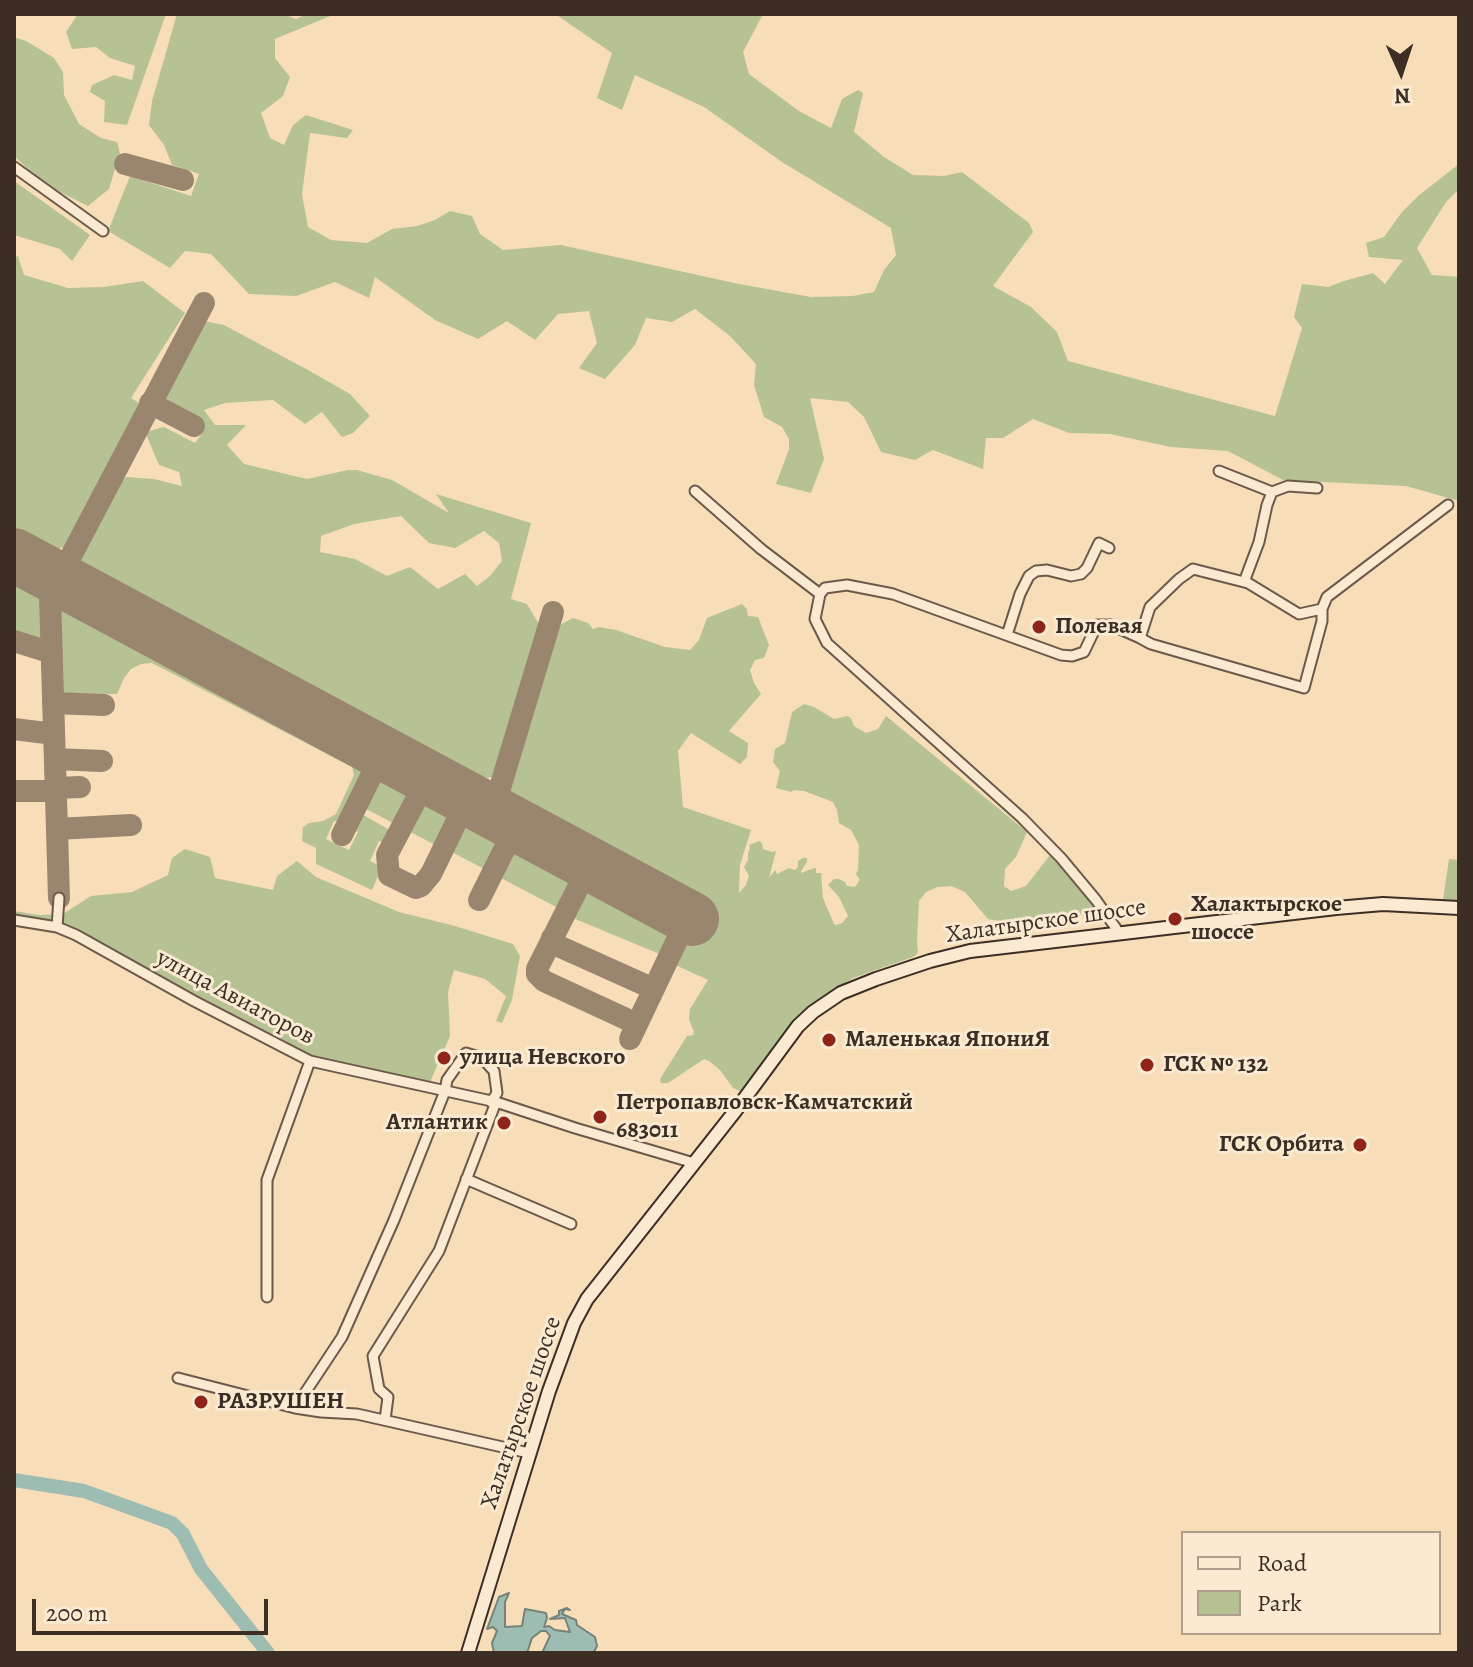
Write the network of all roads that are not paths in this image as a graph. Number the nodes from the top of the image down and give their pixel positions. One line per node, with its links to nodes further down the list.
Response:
1 (14, 167): 2 (street)
2 (103, 231)
3 (1219, 471): 6 (street)
4 (1317, 488): 6 (street)
5 (695, 491): 10 (street)
6 (1272, 492): 9 (street)
7 (1448, 505): 11 (street)
8 (1109, 548): 12 (street)
9 (1244, 582): 11 (street); 13 (street)
10 (820, 594): 12 (street); 18 (street)
11 (1322, 609): 13 (street)
12 (1007, 635): 13 (street)
13 (1140, 638)
14 (59, 898): 17 (street)
15 (1459, 908): 18 (street, Халатырское шоссе)
16 (14, 920): 17 (street, улица Авиаторов)
17 (57, 927): 19 (street, улица Авиаторов)
18 (1120, 934): 22 (street, Халатырское шоссе)
19 (310, 1061): 20 (street, улица Авиаторов); 25 (street)
20 (445, 1091): 21 (street); 21 (street); 27 (street)
21 (494, 1102): 22 (street); 23 (street)
22 (694, 1163): 29 (street, Халатырское шоссе)
23 (466, 1179): 24 (street); 28 (street)
24 (571, 1224)
25 (267, 1297)
26 (178, 1378): 27 (street)
27 (295, 1408): 28 (street)
28 (385, 1420): 29 (street)
29 (529, 1453): 30 (street, Халатырское шоссе)
30 (468, 1653)

